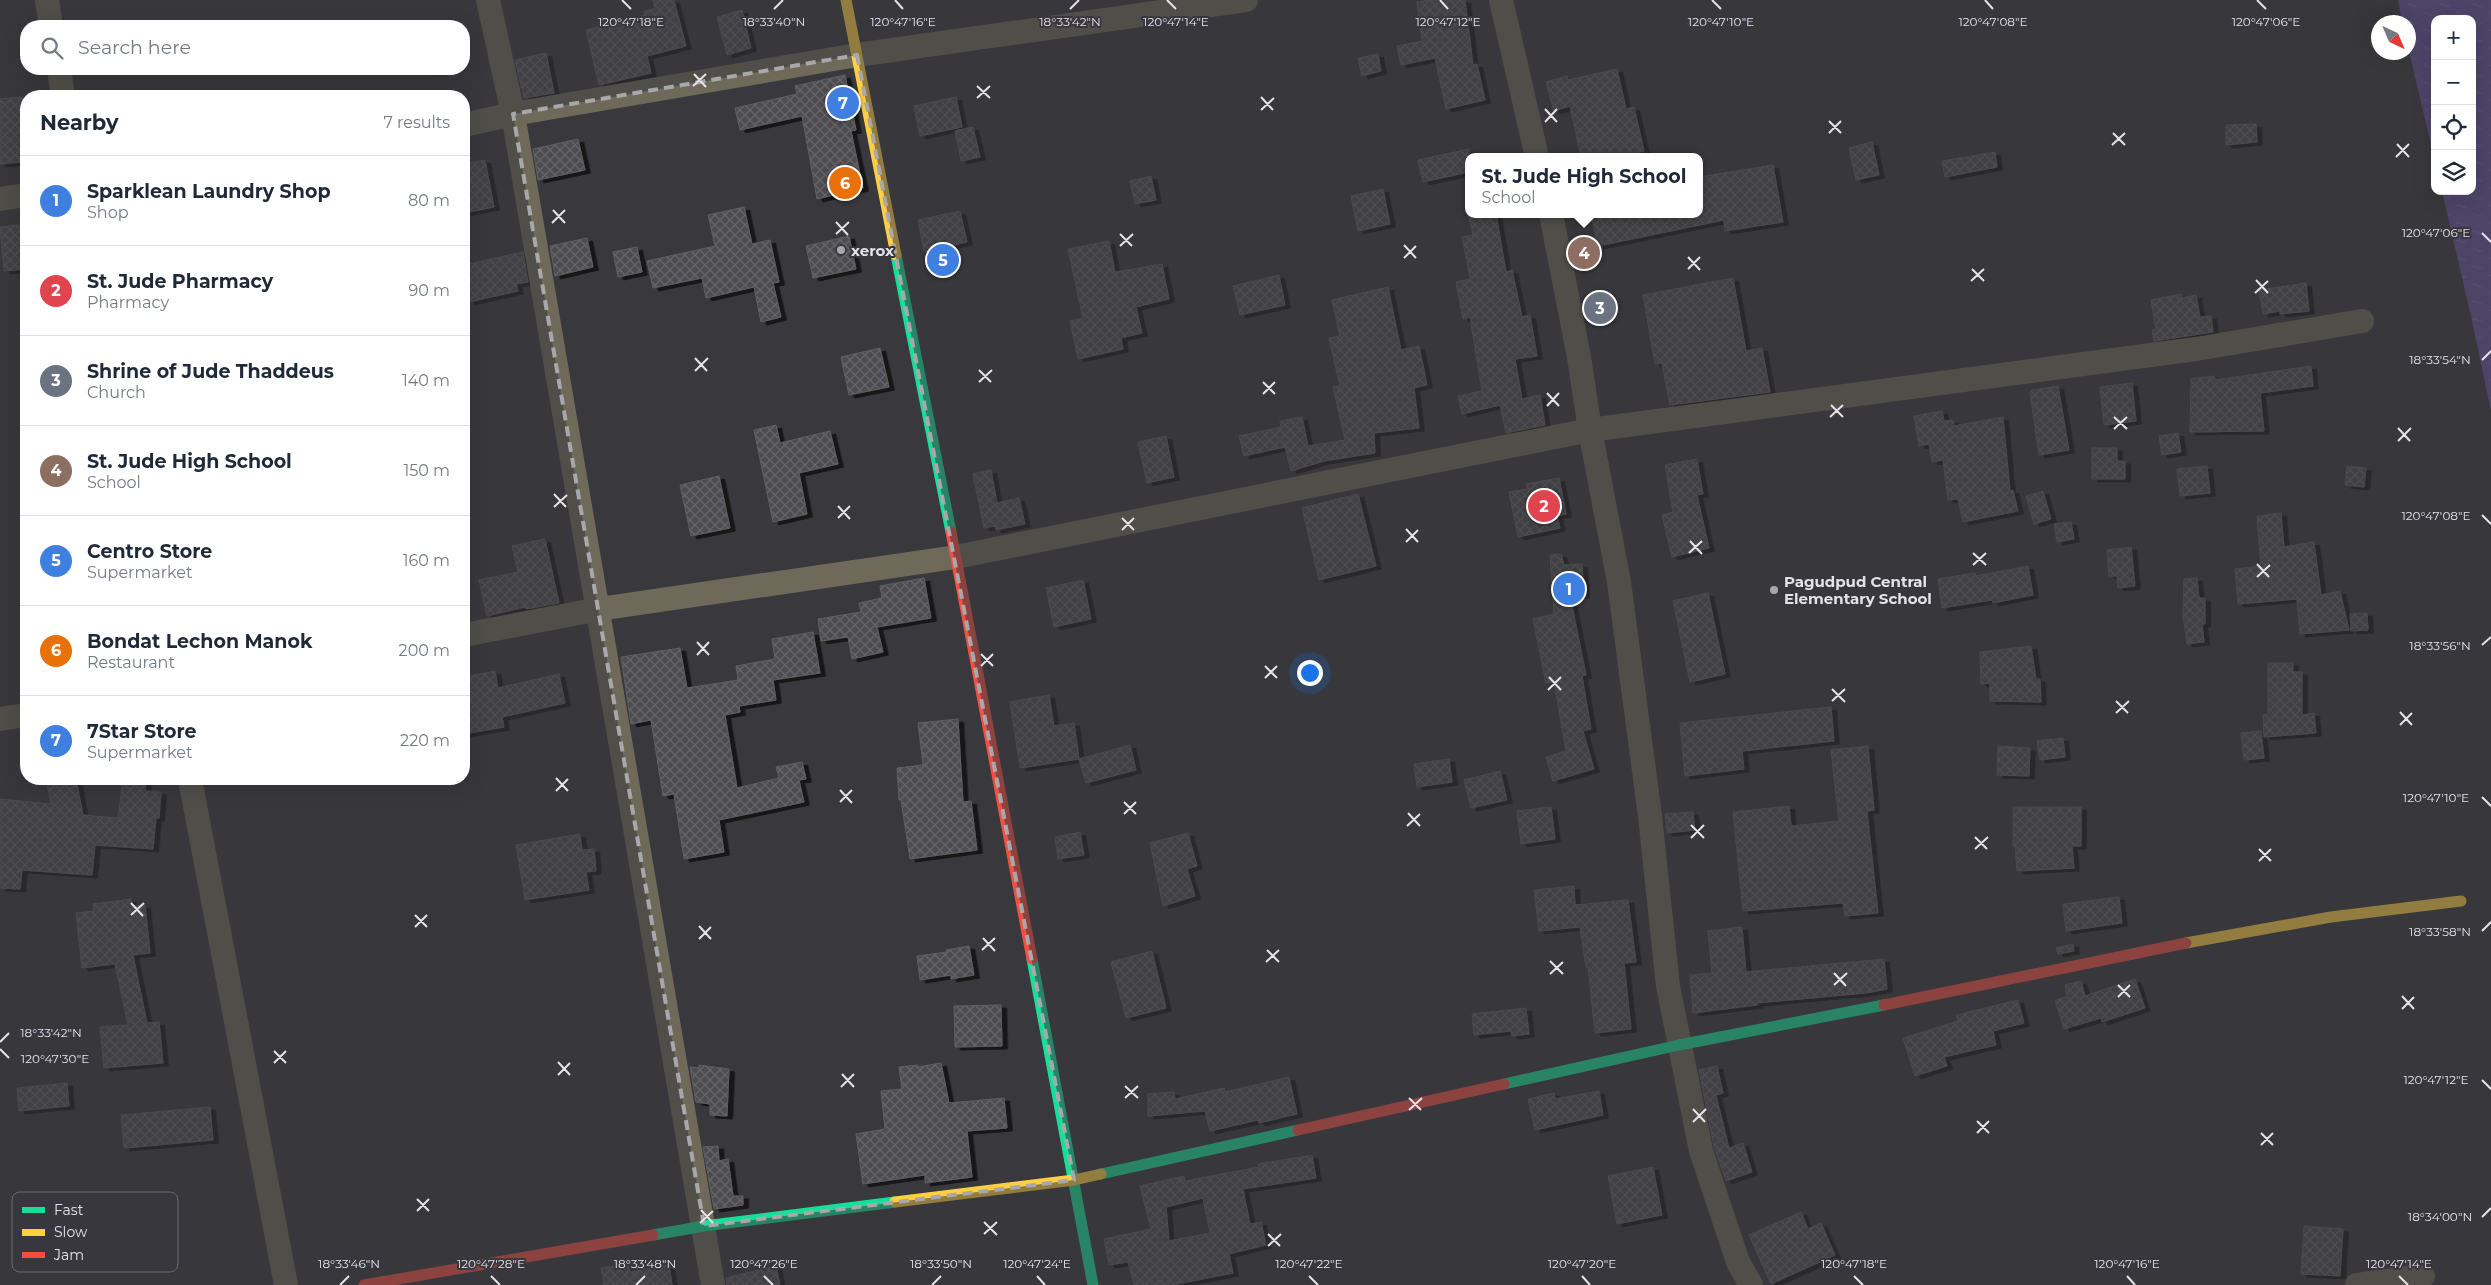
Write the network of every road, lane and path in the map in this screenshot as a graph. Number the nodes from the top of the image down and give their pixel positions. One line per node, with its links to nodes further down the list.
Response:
1 (47, 0): 6 (street)
2 (488, 0): 10 (street)
3 (846, 0): 7 (street)
4 (1246, 0): 7 (street)
5 (1501, 0): 12 (street)
6 (50, 20)
7 (857, 55): 10 (street); 18 (street)
8 (60, 75): 9 (street)
9 (62, 90)
10 (513, 114): 11 (street); 19 (street)
11 (470, 124)
12 (1536, 153)
13 (20, 196): 14 (street)
14 (0, 199)
15 (1552, 218): 17 (street)
16 (2362, 321): 17 (street)
17 (1590, 430): 18 (street); 25 (street)
18 (956, 557): 19 (street); 26 (street)
19 (599, 608): 20 (street); 27 (street)
20 (470, 634)
21 (20, 715): 22 (street)
22 (0, 719)
23 (191, 785): 29 (street)
24 (2461, 901): 25 (street)
25 (1679, 1045): 26 (street); 33 (street)
26 (1074, 1180): 27 (street); 32 (street)
27 (704, 1226): 30 (street); 31 (street)
28 (2423, 1276): 34 (street)
29 (286, 1285)
30 (364, 1285)
31 (713, 1285)
32 (1093, 1285)
33 (1751, 1285)
34 (2357, 1285)

